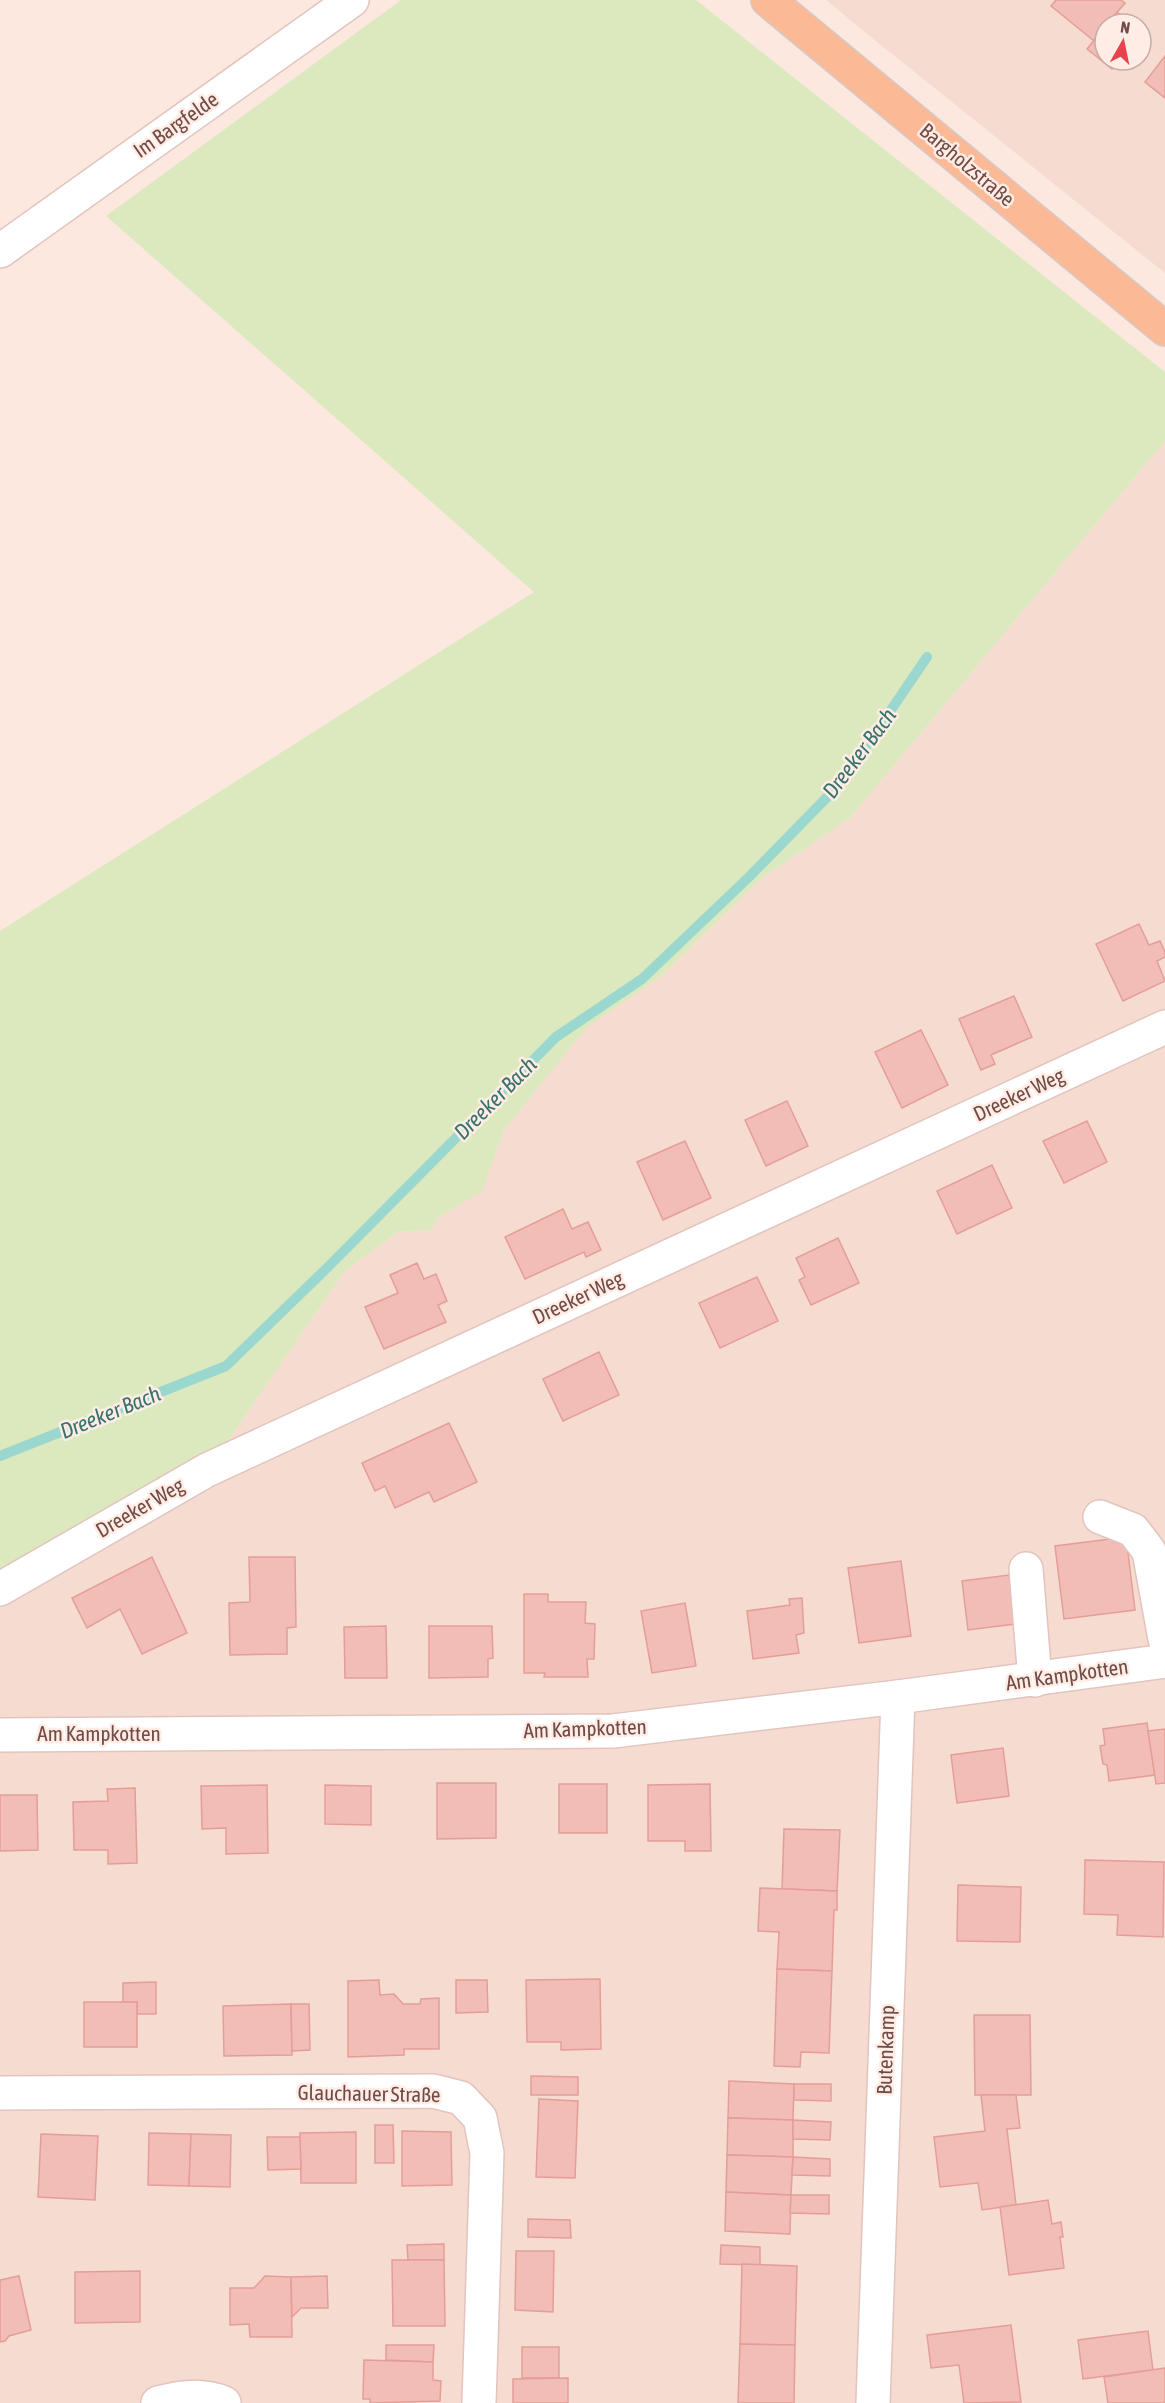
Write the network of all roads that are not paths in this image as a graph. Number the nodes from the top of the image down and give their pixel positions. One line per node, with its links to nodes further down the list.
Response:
1 (352, 0): 3 (street, Im Bargfelde)
2 (768, 0): 4 (main road, Bargholzstraße)
3 (0, 251)
4 (1165, 329)
5 (1165, 1027): 8 (street, Dreeker Weg)
6 (1100, 1517): 9 (street)
7 (1026, 1569): 11 (street)
8 (0, 1589)
9 (1165, 1639)
10 (1165, 1661): 11 (street, Am Kampkotten)
11 (1035, 1680): 12 (street, Am Kampkotten)
12 (898, 1697): 13 (street, Am Kampkotten); 18 (street, Butenkamp)
13 (0, 1734)
14 (0, 2093): 17 (street, Glauchauer Straße)
15 (158, 2403): 16 (street)
16 (224, 2403)
17 (479, 2403)
18 (873, 2403)

